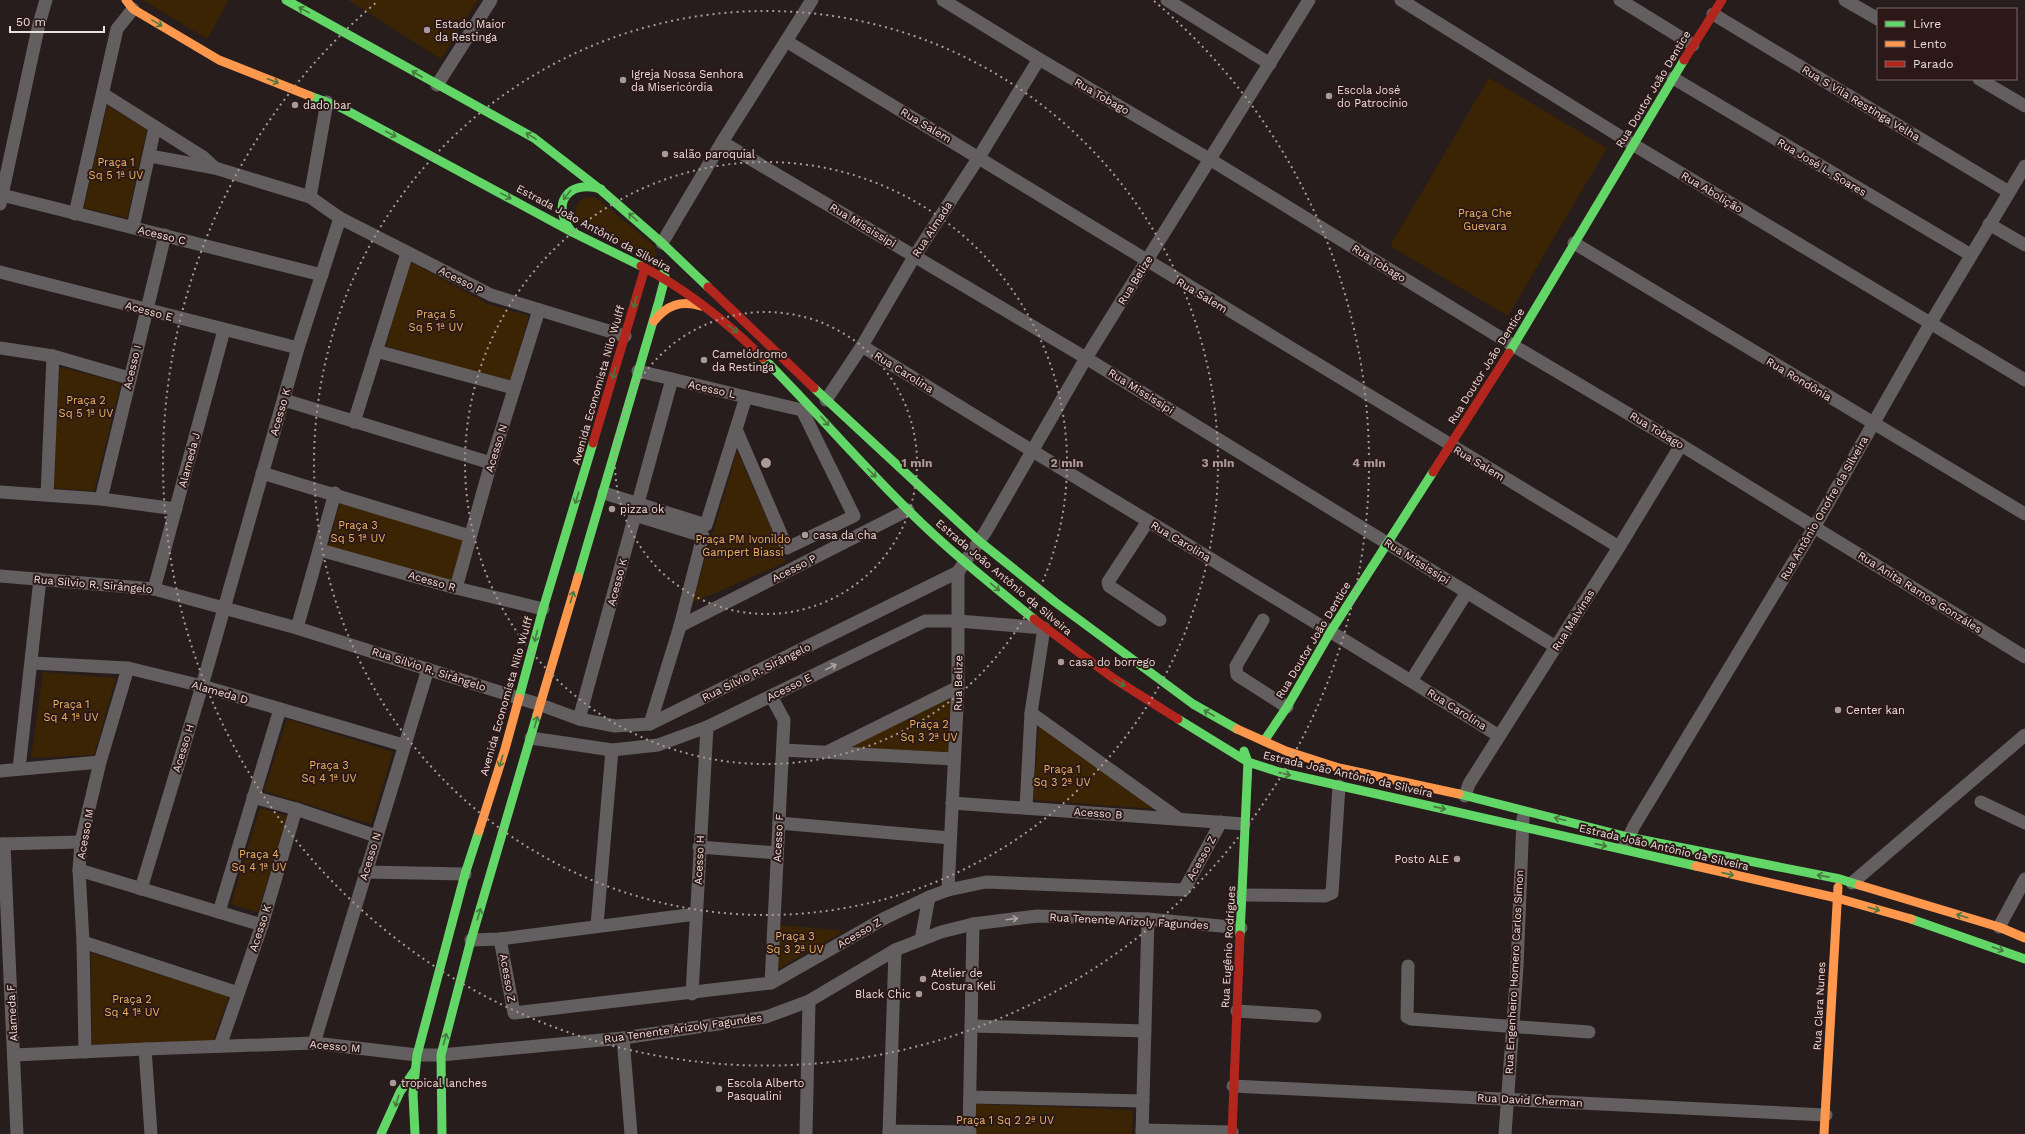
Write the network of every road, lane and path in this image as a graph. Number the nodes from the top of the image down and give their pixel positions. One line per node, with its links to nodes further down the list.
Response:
1 (46, 0): 36 (street)
2 (286, 0): 21 (main road, Estrada João Antônio da Silveira, one-way to 2)
3 (491, 0): 21 (street)
4 (812, 0): 15 (street)
5 (944, 0): 17 (street, Rua Tobago)
6 (1167, 0): 18 (street)
7 (1309, 0): 18 (street, Rua Belize)
8 (1401, 0): 27 (street, Rua Abolição)
9 (1620, 0): 16 (street)
10 (1722, 0): 13 (main road, Rua Doutor João Dentice)
11 (1845, 0): 14 (street)
12 (130, 5): 22 (street); 23 (main road, Estrada João Antônio da Silveira, one-way to 23)
13 (1713, 14): 16 (main road, Rua Doutor João Dentice); 34 (street, Rua S Vila Restinga Velha)
14 (1877, 18)
15 (786, 41): 26 (street); 29 (street, Rua Salem)
16 (1693, 45): 19 (main road, Rua Doutor João Dentice)
17 (1039, 59): 29 (street, Rua Almada); 30 (street, Rua Tobago)
18 (1270, 64): 30 (street, Rua Belize)
19 (1673, 78): 27 (main road, Rua Doutor João Dentice); 47 (street, Rua José L. Soares)
20 (1981, 80): 24 (street)
21 (436, 85): 33 (main road, Estrada João Antônio da Silveira, one-way to 21)
22 (103, 94): 25 (street); 37 (street)
23 (327, 102): 35 (street); 41 (main road, Estrada João Antônio da Silveira, one-way to 41)
24 (2025, 106)
25 (155, 127): 28 (street); 32 (street)
26 (722, 142): 44 (street); 48 (street, Rua Mississipi)
27 (1634, 145): 43 (main road, Rua Doutor João Dentice); 58 (street, Rua Abolição)
28 (150, 156): 32 (street, Acesso P); 40 (street)
29 (979, 157): 48 (street, Rua Almada); 49 (street, Rua Salem)
30 (1211, 160): 49 (street, Rua Belize); 62 (street, Rua Tobago)
31 (2025, 166): 34 (street, Rua Antônio Onofre da Silveira)
32 (215, 168): 35 (street, Acesso P)
33 (602, 190): 41 (main road, one-way to 41); 44 (main road, Estrada João Antônio da Silveira, one-way to 33)
34 (2009, 192): 39 (street, Rua Antônio Onofre da Silveira)
35 (310, 197): 38 (street, Acesso P)
36 (1, 200): 37 (street, Acesso C)
37 (75, 214): 40 (street, Acesso C)
38 (340, 218): 46 (street, Acesso P); 52 (street, Acesso K)
39 (1989, 224): 45 (street); 47 (street, Rua Antônio Onofre da Silveira)
40 (134, 227): 42 (street, Acesso C)
41 (572, 232): 50 (main road, Estrada João Antônio da Silveira)
42 (165, 236): 52 (street, Acesso C); 55 (street, Acesso I)
43 (1574, 243): 62 (main road, Rua Doutor João Dentice); 78 (street, Rua Rondônia)
44 (662, 244): 53 (main road); 75 (main road, Estrada João Antônio da Silveira)
45 (2025, 245)
46 (407, 252): 56 (street, Acesso P); 65 (street)
47 (1971, 255): 58 (street, Rua Antônio Onofre da Silveira)
48 (914, 257): 61 (street, Rua Almada); 67 (street, Rua Mississipi)
49 (1147, 261): 67 (street, Rua Belize); 81 (street, Rua Salem)
50 (645, 268): 53 (main road, Estrada João Antônio da Silveira); 60 (main road, Avenida Economista Nilo Wulff, one-way to 60)
51 (0, 272): 55 (street, Acesso E)
52 (322, 275): 64 (street, Acesso K)
53 (665, 278): 54 (main road, Estrada João Antônio da Silveira); 57 (main road)
54 (701, 307): 57 (main road); 76 (main road, Estrada João Antônio da Silveira, one-way to 76)
55 (146, 310): 59 (street, Acesso E); 69 (street, Acesso I)
56 (539, 310): 60 (street, Acesso P); 72 (street, Acesso N)
57 (653, 322): 68 (main road)
58 (1930, 324): 71 (street, Rua Abolição); 78 (street, Rua Antônio Onofre da Silveira)
59 (224, 330): 64 (street, Acesso E); 91 (street, Alameda J)
60 (625, 336): 113 (main road, Avenida Economista Nilo Wulff, one-way to 113)
61 (862, 346): 75 (street, Rua Almada); 82 (street, Rua Carolina)
62 (1514, 346): 80 (street, Rua Tobago); 81 (main road, Rua Doutor João Dentice)
63 (0, 348): 66 (street)
64 (298, 348): 74 (street, Acesso K)
65 (376, 351): 72 (street); 77 (street)
66 (53, 356): 69 (street); 88 (street)
67 (1086, 358): 82 (street, Rua Belize); 99 (street, Rua Mississipi)
68 (638, 371): 70 (street, Acesso L); 87 (main road)
69 (130, 378): 89 (street, Acesso I)
70 (672, 379): 73 (street, Acesso L); 90 (street)
71 (2025, 380)
72 (514, 388): 83 (street, Acesso N)
73 (746, 396): 76 (street); 79 (street, Acesso L)
74 (284, 400): 77 (street); 84 (street, Acesso K)
75 (826, 400): 98 (main road, Estrada João Antônio da Silveira)
76 (805, 406): 79 (street); 92 (main road, Estrada João Antônio da Silveira, one-way to 92)
77 (354, 422): 83 (street)
78 (1874, 424): 93 (street, Rua Rondônia); 95 (street, Rua Antônio Onofre da Silveira)
79 (736, 429): 96 (street, Acesso L)
80 (1681, 445): 95 (street, Rua Tobago); 100 (street, Rua Malvinas)
81 (1450, 446): 99 (main road, Rua Doutor João Dentice); 100 (street, Rua Salem)
82 (1032, 452): 94 (street, Rua Carolina); 98 (street, Rua Belize)
83 (491, 463): 97 (street, Acesso N)
84 (262, 473): 86 (street); 112 (street, Acesso K)
85 (0, 492): 88 (street)
86 (335, 493): 97 (street); 101 (street)
87 (604, 493): 90 (street); 131 (main road, one-way to 87)
88 (47, 495): 89 (street)
89 (101, 499): 91 (street)
90 (638, 503): 96 (street)
91 (176, 509): 108 (street, Alameda J)
92 (908, 510): 103 (main road, Estrada João Antônio da Silveira); 117 (street, Acesso P)
93 (2025, 514)
94 (1148, 521): 114 (street); 120 (street, Rua Carolina)
95 (1815, 526): 122 (street, Rua Anita Ramos Gonzáles); 171 (street, Rua Antônio Onofre da Silveira)
96 (705, 531): 117 (street); 135 (street, Acesso K)
97 (470, 536): 109 (street, Acesso N)
98 (979, 541): 103 (street, Rua Belize); 111 (main road, Estrada João Antônio da Silveira)
99 (1387, 543): 110 (street, Rua Mississipi); 120 (main road, Rua Doutor João Dentice)
100 (1620, 547): 121 (street, Rua Malvinas)
101 (320, 550): 109 (street, Acesso R); 118 (street)
102 (986, 565): 104 (main road)
103 (962, 567): 104 (main road, Estrada João Antônio da Silveira); 116 (street, Rua Belize); 136 (street, Rua Sílvio R. Sirângelo)
104 (979, 574): 119 (main road, Estrada João Antônio da Silveira, one-way to 119)
105 (0, 576): 107 (street, Rua Sílvio R. Sirângelo)
106 (1010, 578): 111 (main road)
107 (40, 579): 108 (street, Rua Sílvio R. Sirângelo); 123 (street)
108 (154, 588): 112 (street, Rua Sílvio R. Sirângelo)
109 (456, 588): 113 (street, Acesso R)
110 (1467, 592): 121 (street, Rua Mississipi); 126 (street)
111 (1055, 602): 137 (main road, Estrada João Antônio da Silveira, one-way to 111)
112 (224, 607): 118 (street, Rua Sílvio R. Sirângelo); 127 (street, Acesso H)
113 (543, 609): 130 (main road, Avenida Economista Nilo Wulff, one-way to 130)
114 (1160, 620)
115 (1263, 620): 132 (street)
116 (958, 621): 119 (street, Acesso E); 128 (street, Rua Belize); 129 (street, Acesso E, one-way to 116)
117 (680, 626): 136 (street)
118 (297, 628): 125 (street, Rua Sílvio R. Sirângelo)
119 (1044, 628): 134 (street); 149 (main road, Estrada João Antônio da Silveira, one-way to 149)
120 (1331, 631): 126 (street, Rua Carolina); 132 (main road, Rua Doutor João Dentice)
121 (1556, 647): 140 (street, Rua Malvinas)
122 (2025, 657)
123 (32, 664): 124 (street, Alameda D); 150 (street)
124 (128, 668): 127 (street, Alameda D); 148 (street, Acesso M)
125 (428, 669): 130 (street, Rua Sílvio R. Sirângelo); 143 (street, Acesso N)
126 (1411, 680): 140 (street, Rua Carolina)
127 (202, 686): 133 (street, Alameda D); 184 (street, Acesso H)
128 (958, 687): 146 (street); 147 (street, Rua Belize)
129 (771, 696): 138 (street, Acesso E); 145 (street, Acesso F)
130 (519, 698): 131 (street, Rua Sílvio R. Sirângelo); 180 (main road, Avenida Economista Nilo Wulff, one-way to 180)
131 (541, 705): 135 (street, Rua Sílvio R. Sirângelo); 141 (main road, one-way to 131)
132 (1287, 707): 142 (main road, Rua Doutor João Dentice)
133 (280, 709): 143 (street, Alameda D); 155 (street)
134 (1031, 713): 160 (street); 164 (street)
135 (579, 719): 136 (street, Rua Sílvio R. Sirângelo)
136 (650, 724)
137 (1228, 725): 142 (main road, Estrada João Antônio da Silveira); 149 (main road)
138 (707, 727): 144 (street, Acesso E); 175 (street, Acesso H)
139 (2025, 735): 183 (street)
140 (1499, 736): 154 (street, Rua Malvinas)
141 (531, 738): 144 (street, Acesso E); 199 (main road, one-way to 141)
142 (1264, 741): 153 (main road, Estrada João Antônio da Silveira)
143 (403, 745): 170 (street, Acesso N)
144 (612, 750): 194 (street)
145 (782, 750): 146 (street); 166 (street, Acesso F)
146 (828, 752): 147 (street)
147 (954, 759): 158 (street, Rua Belize)
148 (100, 762): 150 (street); 173 (street, Acesso M)
149 (1248, 762): 152 (main road, Estrada João Antônio da Silveira, one-way to 152); 168 (main road, Rua Eugênio Rodrigues)
150 (19, 769): 151 (street)
151 (0, 771)
152 (1339, 786): 159 (main road, Estrada João Antônio da Silveira); 186 (street)
153 (1427, 788): 154 (main road, Estrada João Antônio da Silveira); 159 (main road)
154 (1465, 796): 156 (main road, Estrada João Antônio da Silveira)
155 (253, 797): 161 (street); 189 (street)
156 (1486, 800): 162 (main road, Estrada João Antônio da Silveira); 163 (main road)
157 (1981, 802): 167 (street)
158 (952, 804): 160 (street, Acesso B); 172 (street, Rua Belize)
159 (1425, 805): 163 (main road, Estrada João Antônio da Silveira, one-way to 163)
160 (1026, 808): 164 (street, Acesso B)
161 (296, 809): 170 (street); 193 (street, Acesso K)
162 (1523, 810): 169 (street, Rua Engenheiro Homero Carlos Simon); 171 (main road, Estrada João Antônio da Silveira, one-way to 162)
163 (1484, 818): 169 (main road, Estrada João Antônio da Silveira)
164 (1180, 819): 165 (street, Acesso B)
165 (1221, 822): 168 (street, Acesso B); 185 (street, Acesso Z)
166 (779, 823): 172 (street); 177 (street, Acesso F)
167 (2025, 823)
168 (1244, 824): 186 (main road, Rua Eugênio Rodrigues)
169 (1522, 827): 176 (main road, Estrada João Antônio da Silveira, one-way to 176); 212 (street, Rua Engenheiro Homero Carlos Simon)
170 (376, 836): 179 (street, Acesso N)
171 (1628, 837): 176 (street, Rua Antônio Onofre da Silveira); 181 (main road, Estrada João Antônio da Silveira, one-way to 171)
172 (950, 838): 185 (street, Rua Belize)
173 (81, 842): 174 (street); 178 (street, Acesso M)
174 (2, 844): 220 (street, Alameda F)
175 (700, 847): 177 (street); 190 (street, Acesso H)
176 (1622, 850): 188 (main road, Estrada João Antônio da Silveira, one-way to 188)
177 (777, 853): 205 (street, Acesso F)
178 (79, 870): 184 (street); 201 (street, Acesso M)
179 (365, 872): 180 (street); 216 (street, Acesso N)
180 (465, 874): 221 (main road, Avenida Economista Nilo Wulff)
181 (1840, 879): 183 (main road, Estrada João Antônio da Silveira); 188 (main road, Rua Clara Nunes)
182 (2025, 879): 195 (street)
183 (1852, 883): 195 (main road, Estrada João Antônio da Silveira, one-way to 183)
184 (141, 889): 189 (street)
185 (948, 890): 187 (street, Acesso Z)
186 (1242, 895): 196 (main road, Rua Eugênio Rodrigues)
187 (929, 897): 200 (street); 205 (street, Acesso Z)
188 (1837, 898): 203 (main road, Estrada João Antônio da Silveira, one-way to 203); 228 (main road, Rua Clara Nunes)
189 (218, 912): 193 (street)
190 (696, 914): 194 (street); 207 (street, Acesso H)
191 (1148, 919): 192 (street, Rua Tenente Arizoly Fagundes, one-way to 191); 196 (street, Rua Tenente Arizoly Fagundes); 213 (street)
192 (973, 924): 200 (street, Rua Tenente Arizoly Fagundes); 211 (street)
193 (262, 925): 206 (street, Acesso K)
194 (597, 926): 197 (street)
195 (1999, 927): 198 (main road, Estrada João Antônio da Silveira)
196 (1241, 928): 209 (main road, Rua Eugênio Rodrigues)
197 (500, 938): 199 (street); 207 (street, Acesso Z)
198 (2025, 938)
199 (471, 940): 222 (main road, one-way to 199)
200 (921, 940): 202 (street, Rua Tenente Arizoly Fagundes)
201 (83, 942): 206 (street); 219 (street, Acesso M)
202 (895, 950): 208 (street, Rua Tenente Arizoly Fagundes); 230 (street)
203 (2025, 959)
204 (1408, 966): 212 (street)
205 (771, 983): 207 (street, Acesso Z)
206 (238, 993): 217 (street, Acesso K)
207 (692, 994)
208 (810, 1001): 215 (street, Rua Tenente Arizoly Fagundes); 240 (street)
209 (1237, 1011): 210 (street); 224 (main road, Rua Eugênio Rodrigues)
210 (1315, 1016)
211 (971, 1026): 213 (street); 225 (street)
212 (1512, 1026): 214 (street); 226 (street, Rua Engenheiro Homero Carlos Simon)
213 (1145, 1031): 227 (street)
214 (1589, 1032)
215 (623, 1038): 222 (street, Rua Tenente Arizoly Fagundes); 239 (street)
216 (314, 1043): 217 (street, Acesso M); 221 (street, Acesso M)
217 (220, 1046): 218 (street, Acesso M)
218 (145, 1048): 219 (street, Acesso M); 234 (street)
219 (85, 1052): 220 (street, Acesso M)
220 (14, 1055): 233 (street, Alameda F)
221 (417, 1055): 222 (street, Rua Tenente Arizoly Fagundes); 223 (main road, Avenida Economista Nilo Wulff)
222 (441, 1055): 238 (main road)
223 (416, 1069): 235 (main road, one-way to 235); 236 (main road, Avenida Economista Nilo Wulff)
224 (1233, 1086): 226 (street, Rua David Cherman); 232 (main road, Rua Eugênio Rodrigues)
225 (970, 1096): 227 (street); 231 (street)
226 (1507, 1099): 228 (street, Rua David Cherman); 241 (street, Rua Engenheiro Homero Carlos Simon)
227 (1143, 1101): 229 (street)
228 (1826, 1115): 242 (main road, Rua Clara Nunes)
229 (1142, 1132): 232 (street)
230 (889, 1133): 231 (street)
231 (969, 1133)
232 (1232, 1133)
233 (17, 1134)
234 (151, 1134)
235 (381, 1134)
236 (415, 1134)
237 (437, 1134): 238 (main road)
238 (442, 1134)
239 (631, 1134)
240 (806, 1134)
241 (1505, 1134)
242 (1824, 1134)

